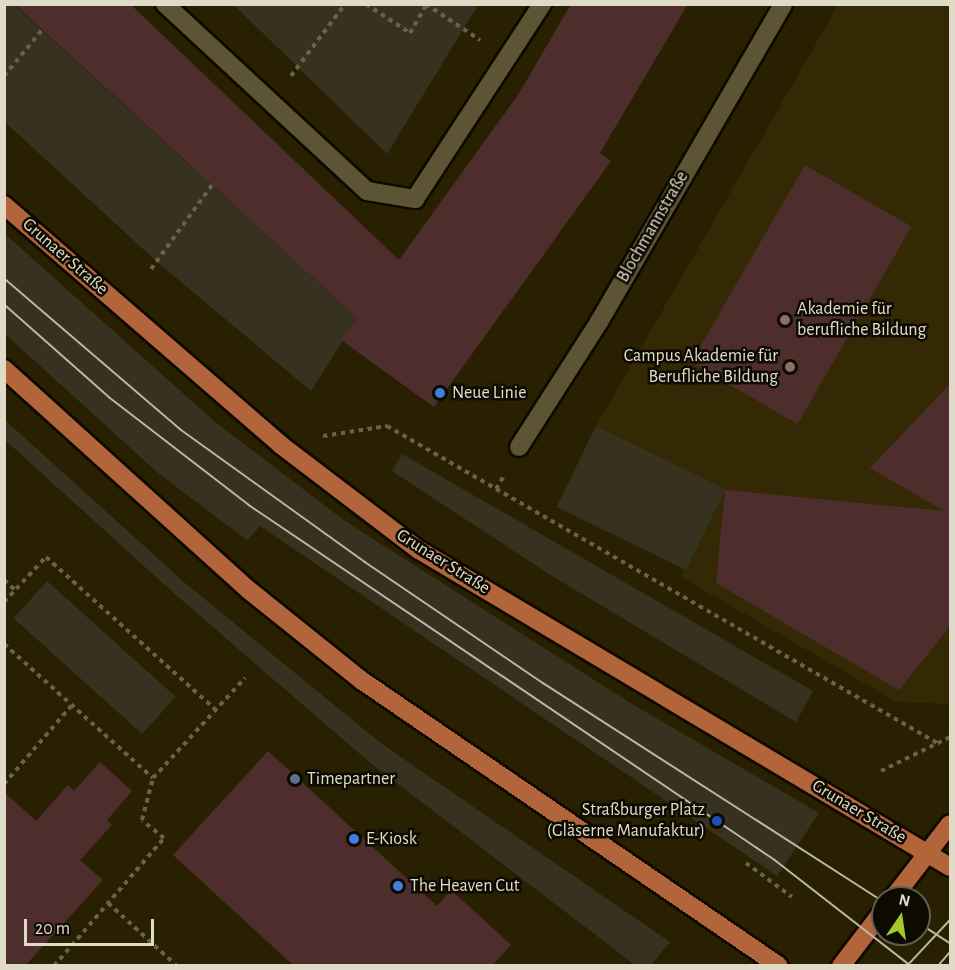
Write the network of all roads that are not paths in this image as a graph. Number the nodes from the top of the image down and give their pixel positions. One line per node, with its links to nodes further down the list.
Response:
1 (165, 4): 2 (street)
2 (542, 4)
3 (783, 4): 6 (street, Blochmannstraße)
4 (4, 205): 8 (main road, Grunaer Straße)
5 (4, 369): 12 (main road)
6 (519, 447)
7 (951, 824): 8 (main road)
8 (928, 853): 9 (main road, Grunaer Straße); 10 (main road)
9 (951, 867)
10 (902, 886)
11 (871, 927): 13 (main road)
12 (779, 966)
13 (841, 966)

